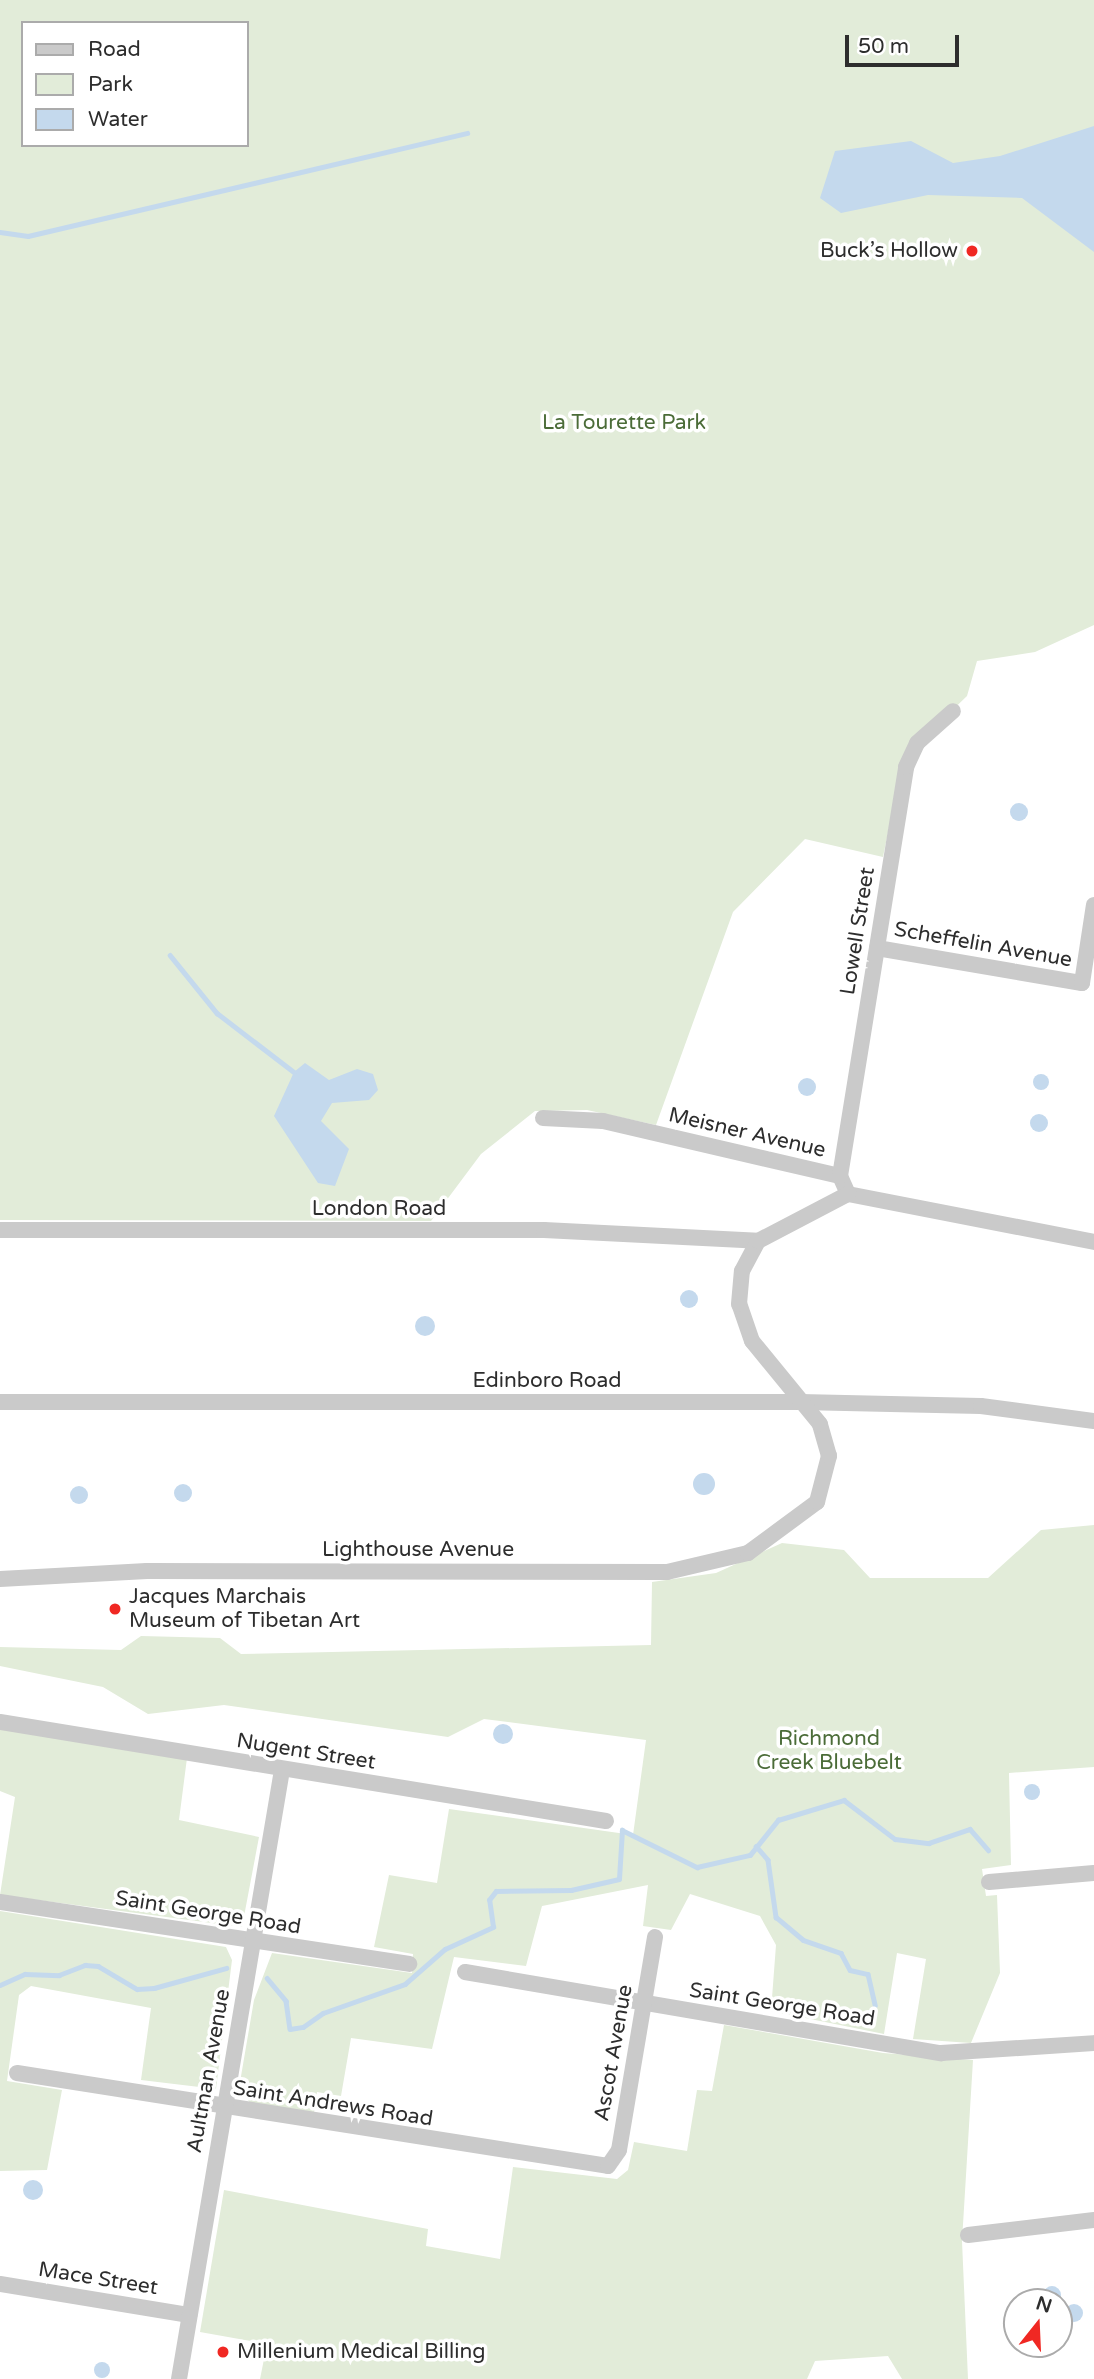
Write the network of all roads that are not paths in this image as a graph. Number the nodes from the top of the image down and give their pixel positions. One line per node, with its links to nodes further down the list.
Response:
1 (953, 711): 3 (street, Lowell Street)
2 (1094, 905): 3 (street, Scheffelin Avenue)
3 (877, 947): 5 (street, Lowell Street)
4 (543, 1118): 5 (street, Meisner Avenue)
5 (840, 1176): 6 (street, Meisner Avenue)
6 (848, 1194): 8 (street); 9 (street)
7 (0, 1230): 8 (street, London Road)
8 (758, 1241): 11 (street)
9 (1094, 1242)
10 (0, 1402): 11 (street, Edinboro Road)
11 (800, 1402): 12 (street, Edinboro Road); 13 (street, Lighthouse Avenue)
12 (1094, 1420)
13 (0, 1579)
14 (0, 1722): 15 (street, Nugent Street)
15 (282, 1770): 16 (street, Nugent Street); 21 (street, Aultman Avenue)
16 (606, 1821)
17 (1094, 1873): 18 (street)
18 (989, 1882)
19 (0, 1902): 21 (street, Saint George Road)
20 (655, 1937): 24 (street, Ascot Avenue)
21 (252, 1942): 22 (street, Saint George Road); 27 (street, Aultman Avenue)
22 (409, 1964)
23 (465, 1972): 24 (street, Saint George Road)
24 (644, 2003): 25 (street, Saint George Road); 28 (street, Ascot Avenue)
25 (1094, 2043)
26 (17, 2073): 27 (street, Saint Andrews Road)
27 (223, 2108): 28 (street, Saint Andrews Road); 32 (street, Aultman Avenue)
28 (602, 2166)
29 (1094, 2220): 30 (street)
30 (968, 2235)
31 (0, 2284): 32 (street, Mace Street)
32 (189, 2315): 33 (street, Aultman Avenue)
33 (179, 2379)

